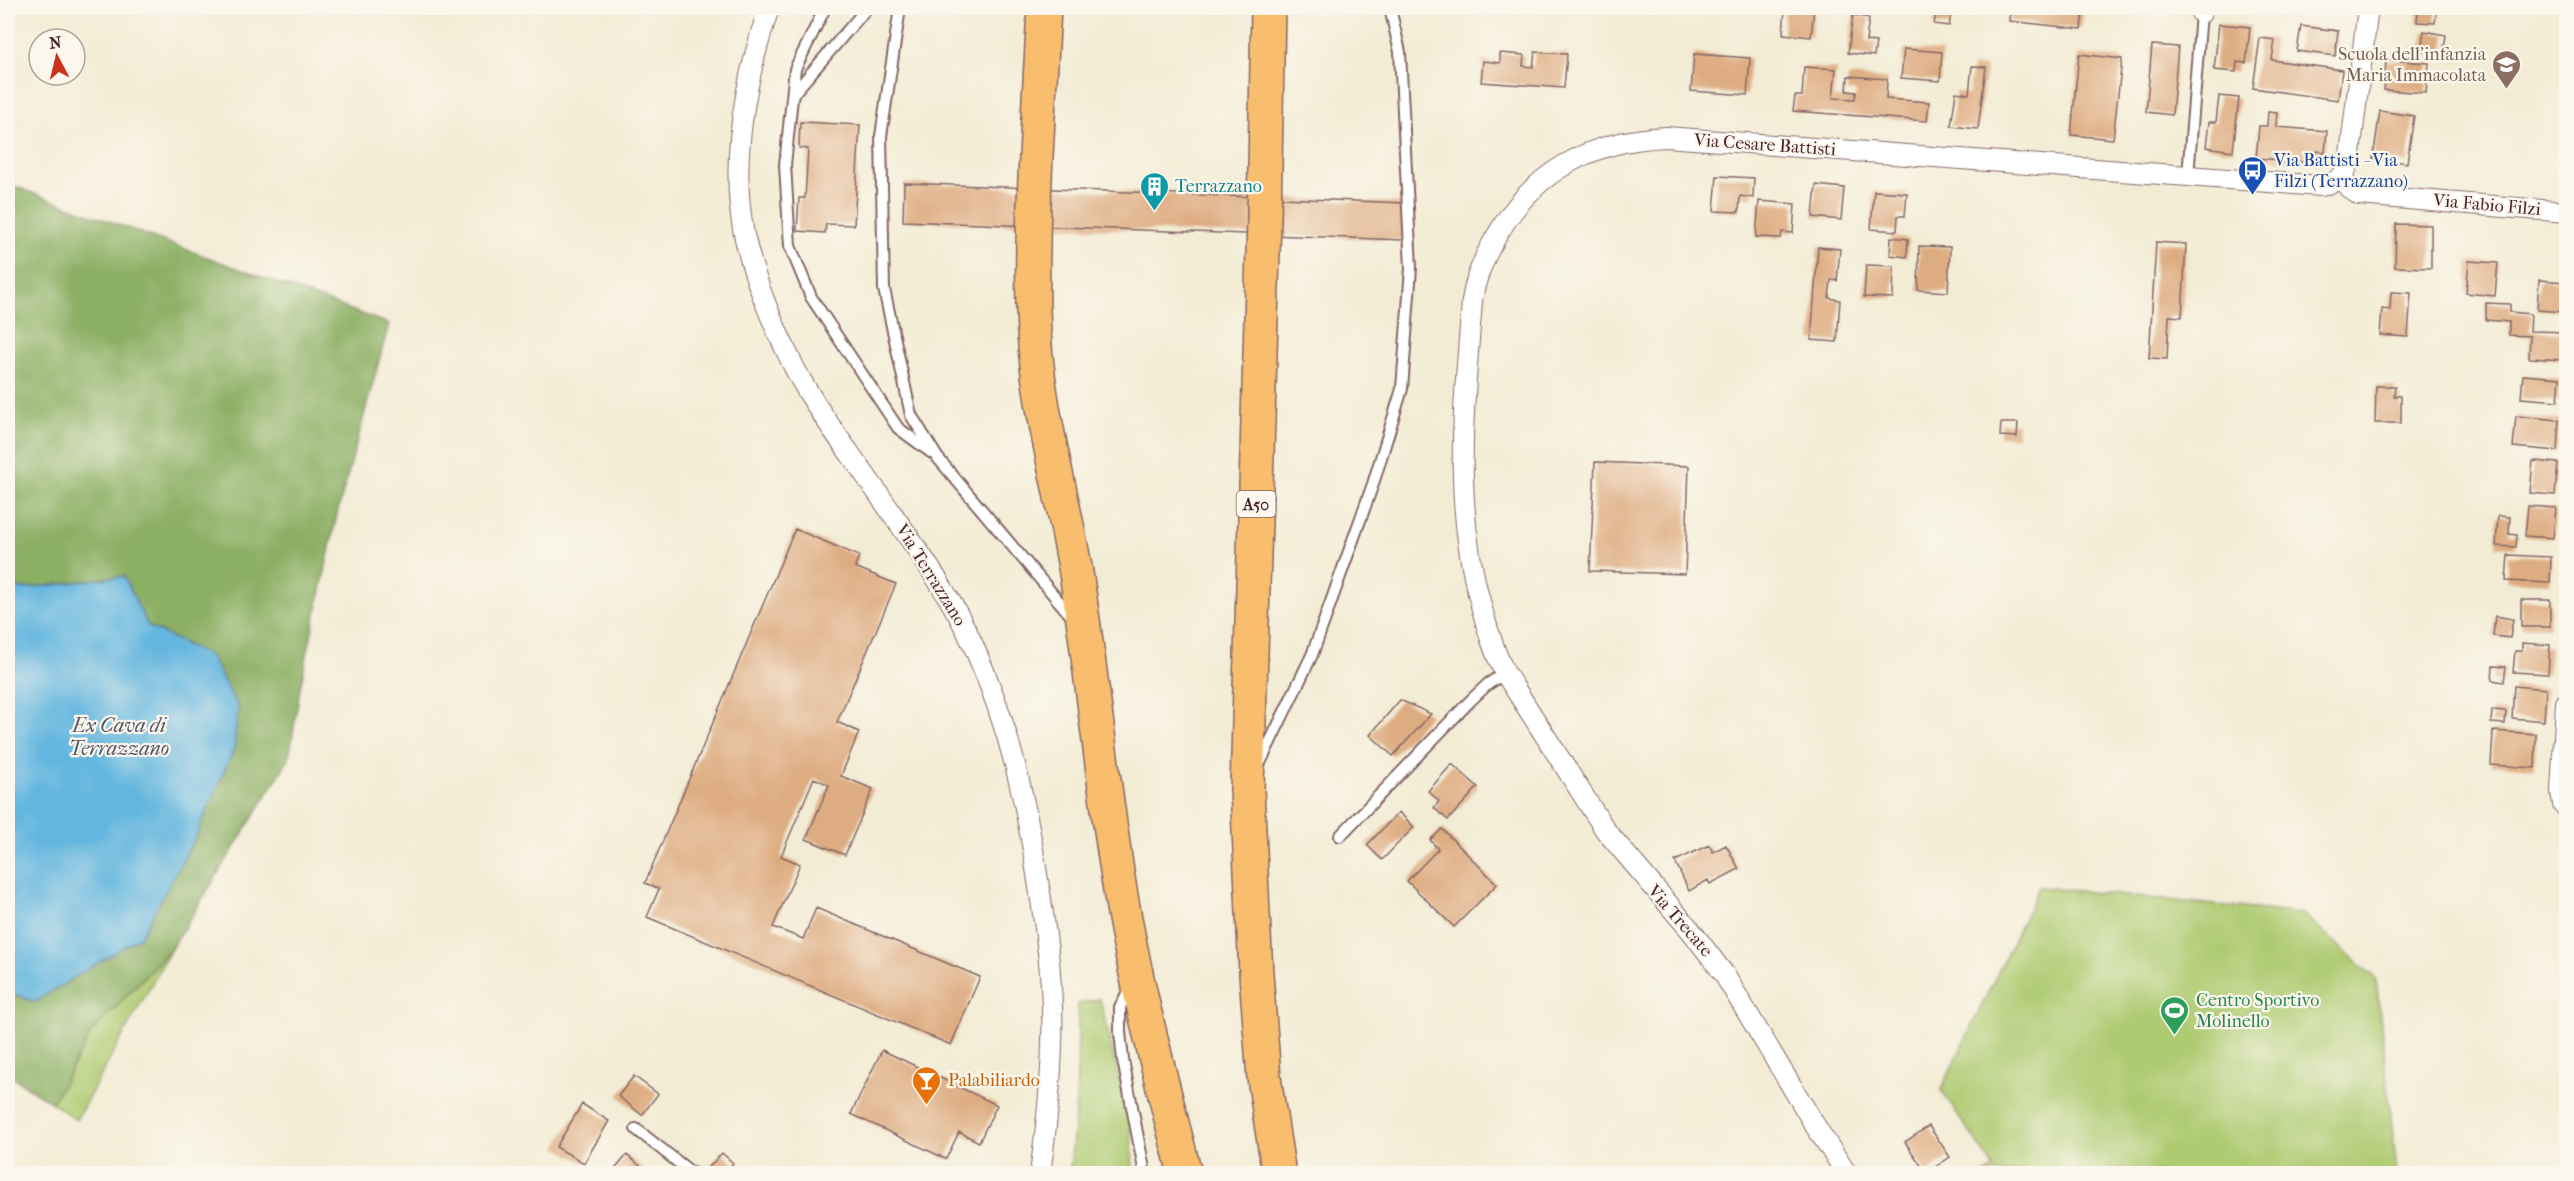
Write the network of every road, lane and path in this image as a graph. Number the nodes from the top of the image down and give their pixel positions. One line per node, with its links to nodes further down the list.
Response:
1 (769, 8): 24 (street, Via Terrazzano)
2 (825, 8): 10 (lane)
3 (867, 8): 10 (lane)
4 (900, 8): 14 (lane)
5 (1044, 8): 15 (highway)
6 (1268, 8): 18 (highway, A50)
7 (1390, 8): 18 (lane)
8 (2368, 8): 12 (street)
9 (2202, 10): 11 (lane)
10 (792, 94): 14 (lane)
11 (2187, 176): 12 (street, Via Cesare Battisti); 16 (street, Via Cesare Battisti)
12 (2342, 179): 13 (street, Via Fabio Filzi)
13 (2566, 212)
14 (937, 457): 15 (lane)
15 (1084, 632): 21 (highway)
16 (1505, 673): 20 (lane); 28 (street, Via Trecate)
17 (2566, 703): 19 (street)
18 (1247, 789): 27 (highway, A50)
19 (2565, 806)
20 (1340, 836)
21 (1136, 977): 25 (lane); 26 (highway)
22 (636, 1129): 23 (lane)
23 (693, 1173)
24 (1040, 1173)
25 (1145, 1173)
26 (1185, 1173)
27 (1279, 1173)
28 (1847, 1173)

